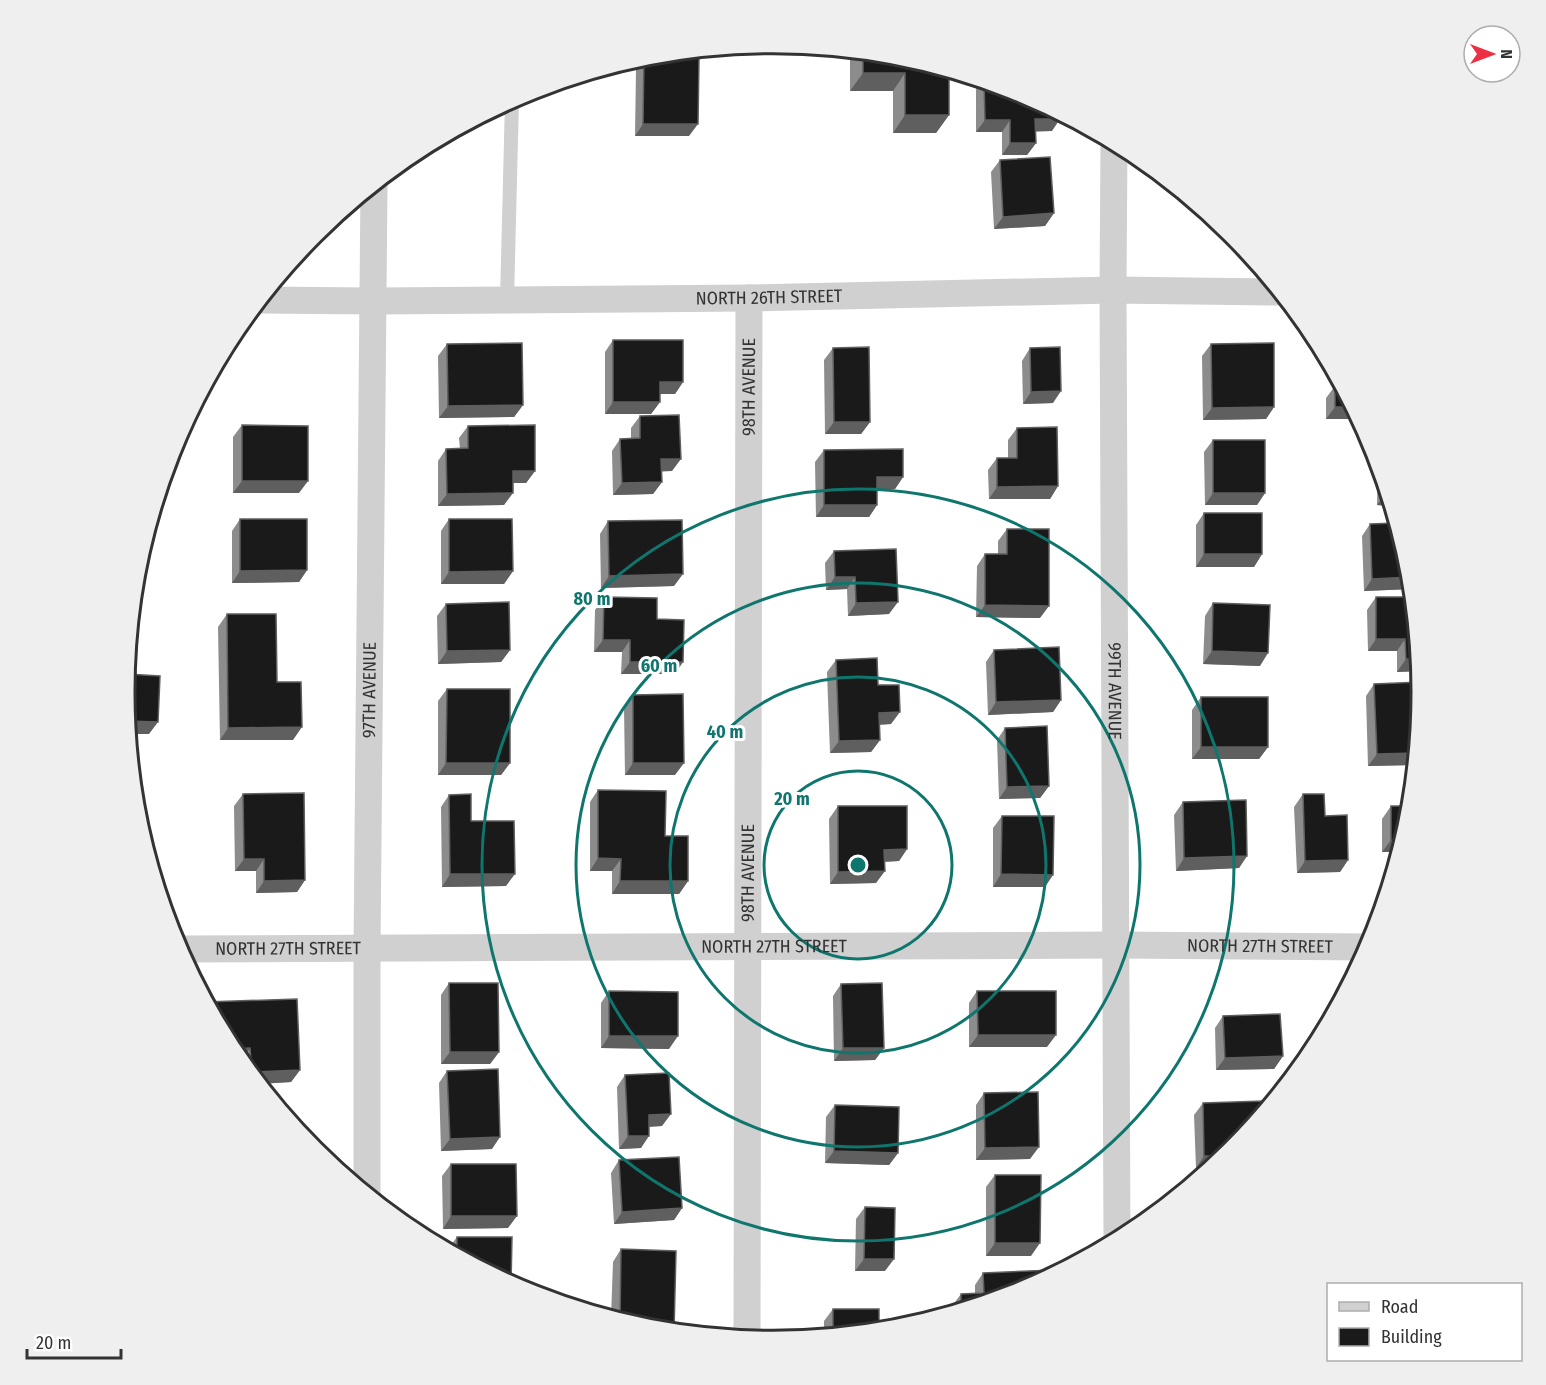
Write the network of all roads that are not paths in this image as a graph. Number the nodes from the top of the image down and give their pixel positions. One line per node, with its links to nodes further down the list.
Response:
1 (512, 111): 8 (lane)
2 (1114, 153): 4 (street, 99TH AVENUE)
3 (374, 194): 9 (street, 97TH AVENUE)
4 (1113, 290): 5 (street, NORTH 26TH STREET); 6 (street, NORTH 26TH STREET); 10 (street, 99TH AVENUE)
5 (1270, 292)
6 (749, 298): 8 (street, NORTH 26TH STREET); 12 (street, 98TH AVENUE)
7 (269, 300): 9 (street, NORTH 26TH STREET)
8 (507, 300): 9 (street, NORTH 26TH STREET)
9 (374, 301): 14 (street, 97TH AVENUE)
10 (1117, 945): 11 (street, NORTH 27TH STREET); 12 (street, NORTH 27TH STREET); 16 (street, 99TH AVENUE)
11 (1359, 947)
12 (749, 948): 14 (street, NORTH 27TH STREET); 17 (street, 98TH AVENUE)
13 (188, 949): 14 (street, NORTH 27TH STREET)
14 (367, 949): 15 (street, 97TH AVENUE)
15 (367, 1185)
16 (1117, 1230)
17 (747, 1330)

